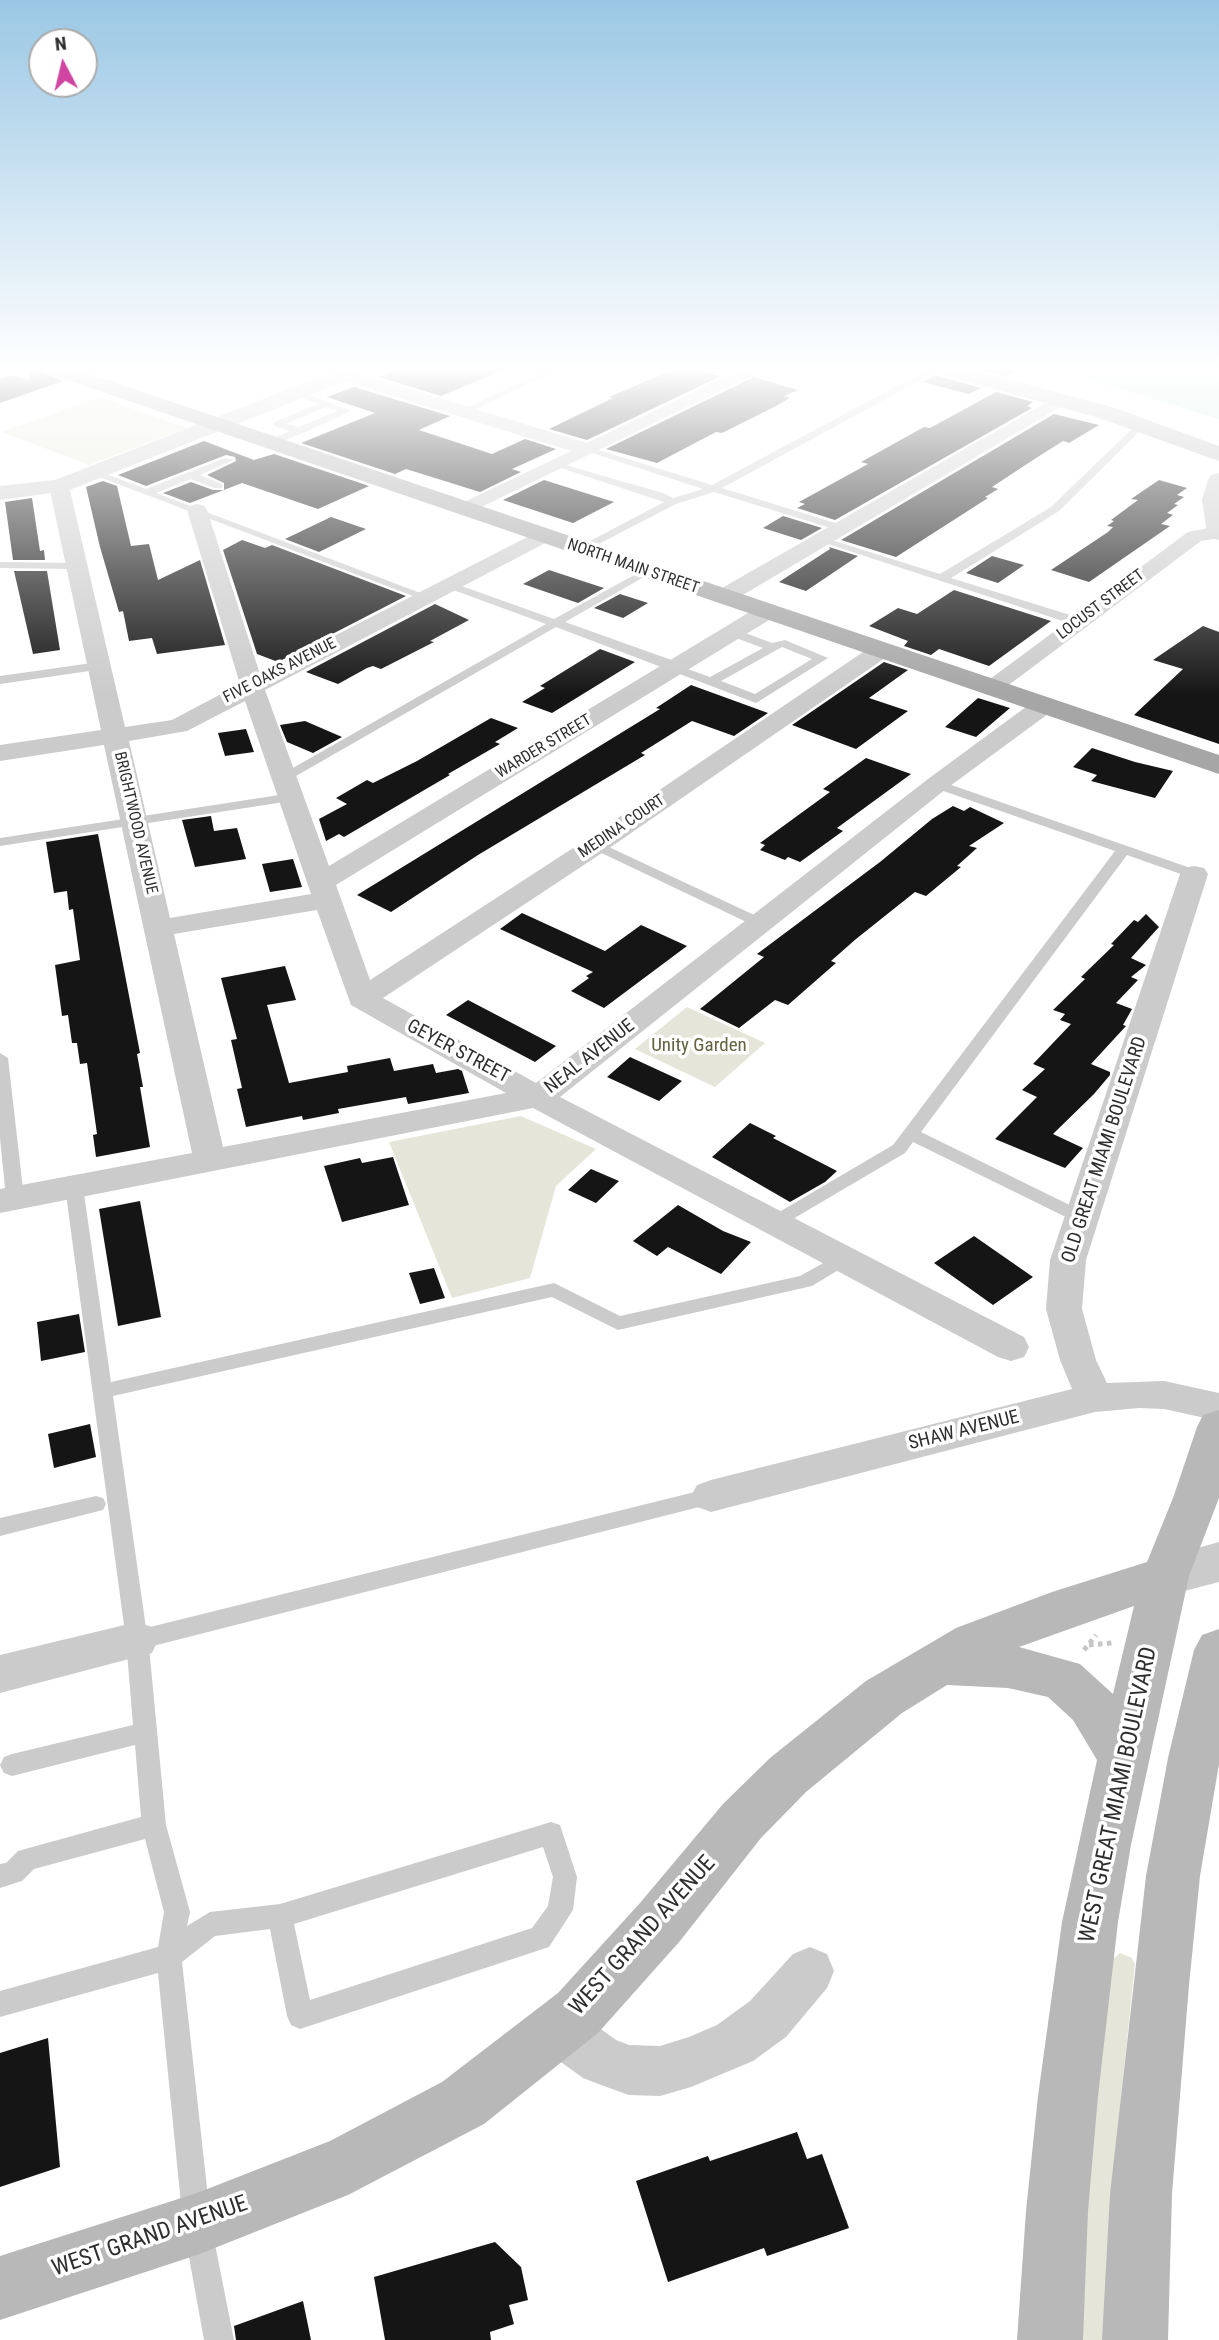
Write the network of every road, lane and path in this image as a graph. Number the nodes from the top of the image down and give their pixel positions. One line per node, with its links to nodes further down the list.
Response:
1 (85, 476): 13 (street)
2 (103, 476): 16 (lane)
3 (187, 476): 16 (lane)
4 (193, 476): 14 (lane)
5 (368, 476): 19 (main road, NORTH MAIN STREET)
6 (534, 476): 19 (street)
7 (598, 476): 18 (lane)
8 (669, 476): 15 (lane)
9 (737, 476): 15 (lane)
10 (929, 476): 21 (street)
11 (1089, 476): 29 (lane)
12 (1219, 480): 22 (street)
13 (59, 486): 17 (street); 27 (street, BRIGHTWOOD AVENUE)
14 (218, 486)
15 (711, 490): 18 (lane); 21 (lane)
16 (148, 492): 20 (lane)
17 (0, 493)
18 (672, 502): 25 (lane)
19 (465, 509): 23 (main road, NORTH MAIN STREET)
20 (197, 510): 31 (lane); 45 (street)
21 (841, 528): 24 (street)
22 (1219, 532): 34 (street, LOCUST STREET)
23 (544, 536): 25 (main road, NORTH MAIN STREET); 30 (street, FIVE OAKS AVENUE)
24 (821, 540): 29 (lane); 32 (street)
25 (582, 549): 28 (main road, NORTH MAIN STREET)
26 (0, 565): 27 (lane)
27 (77, 566): 39 (street, BRIGHTWOOD AVENUE)
28 (647, 571): 32 (main road, NORTH MAIN STREET); 35 (lane)
29 (942, 578): 34 (lane)
30 (449, 585): 31 (street, FIVE OAKS AVENUE); 35 (lane)
31 (425, 597): 45 (street, FIVE OAKS AVENUE)
32 (723, 597): 33 (main road, NORTH MAIN STREET)
33 (766, 612): 36 (street, WARDER STREET); 38 (main road, NORTH MAIN STREET)
34 (1079, 622): 46 (street, LOCUST STREET)
35 (558, 624): 40 (lane); 52 (lane)
36 (732, 632): 37 (lane); 40 (street, WARDER STREET)
37 (772, 648): 41 (lane); 44 (lane)
38 (880, 651): 42 (street, MEDINA COURT); 46 (main road, NORTH MAIN STREET)
39 (100, 666): 43 (lane); 48 (street, BRIGHTWOOD AVENUE)
40 (675, 667): 44 (lane); 58 (street, WARDER STREET)
41 (806, 668): 42 (lane); 44 (lane)
42 (838, 679): 55 (street, MEDINA COURT)
43 (0, 680)
44 (710, 682)
45 (253, 685): 48 (street, FIVE OAKS AVENUE); 52 (street)
46 (989, 688): 47 (main road, NORTH MAIN STREET)
47 (1043, 706): 50 (main road, NORTH MAIN STREET); 51 (street, NEAL AVENUE)
48 (115, 736): 49 (street, FIVE OAKS AVENUE); 53 (street, BRIGHTWOOD AVENUE)
49 (0, 753)
50 (1219, 765)
51 (937, 784): 56 (lane); 59 (street, NEAL AVENUE)
52 (288, 787): 53 (lane); 58 (street)
53 (135, 822): 54 (lane); 60 (street, BRIGHTWOOD AVENUE)
54 (0, 842)
55 (596, 845): 59 (lane); 61 (street, MEDINA COURT)
56 (1123, 851): 57 (lane); 64 (lane)
57 (1199, 887): 68 (street, OLD GREAT MIAMI BOULEVARD)
58 (325, 891): 60 (street, WARDER STREET); 61 (street)
59 (762, 924): 63 (street, NEAL AVENUE)
60 (158, 928): 65 (street, BRIGHTWOOD AVENUE)
61 (362, 999): 63 (street, GEYER STREET)
62 (0, 1058): 67 (lane)
63 (538, 1097): 65 (street, NEAL AVENUE); 69 (street, GEYER STREET)
64 (910, 1134): 68 (lane); 69 (lane)
65 (210, 1160): 66 (street, NEAL AVENUE)
66 (74, 1187): 67 (street, NEAL AVENUE); 72 (lane)
67 (8, 1200)
68 (1082, 1218): 73 (street, OLD GREAT MIAMI BOULEVARD)
69 (775, 1223): 70 (street, GEYER STREET)
70 (843, 1258): 71 (street, GEYER STREET); 72 (lane)
71 (1011, 1347)
72 (102, 1391): 82 (lane)
73 (1095, 1398): 74 (street, SHAW AVENUE); 76 (street, SHAW AVENUE)
74 (1219, 1406)
75 (1219, 1427): 80 (main road, WEST GREAT MIAMI BOULEVARD)
76 (711, 1496): 82 (lane)
77 (96, 1504): 78 (lane)
78 (0, 1527)
79 (1219, 1562): 80 (street, WEST GRAND AVENUE)
80 (1166, 1577): 87 (main road, WEST GRAND AVENUE); 90 (main road, WEST GREAT MIAMI BOULEVARD)
81 (1102, 1627): 84 (path)
82 (137, 1640): 88 (street); 89 (lane)
83 (1126, 1642): 84 (path)
84 (1088, 1645): 86 (path)
85 (1219, 1650): 103 (main road)
86 (1076, 1660)
87 (938, 1663): 90 (main road); 98 (main road, WEST GRAND AVENUE)
88 (0, 1674)
89 (146, 1732): 91 (lane); 92 (lane)
90 (1124, 1762): 102 (main road, WEST GREAT MIAMI BOULEVARD)
91 (12, 1765)
92 (154, 1825): 93 (lane); 95 (lane)
93 (0, 1876)
94 (280, 1916): 94 (lane); 95 (lane)
95 (169, 1957): 97 (lane); 99 (lane)
96 (810, 1971): 98 (street)
97 (0, 2004)
98 (558, 2029): 99 (main road, WEST GRAND AVENUE)
99 (197, 2224): 100 (main road, WEST GRAND AVENUE); 101 (lane)
100 (0, 2288)
101 (219, 2340)
102 (1049, 2340)
103 (1135, 2340)

